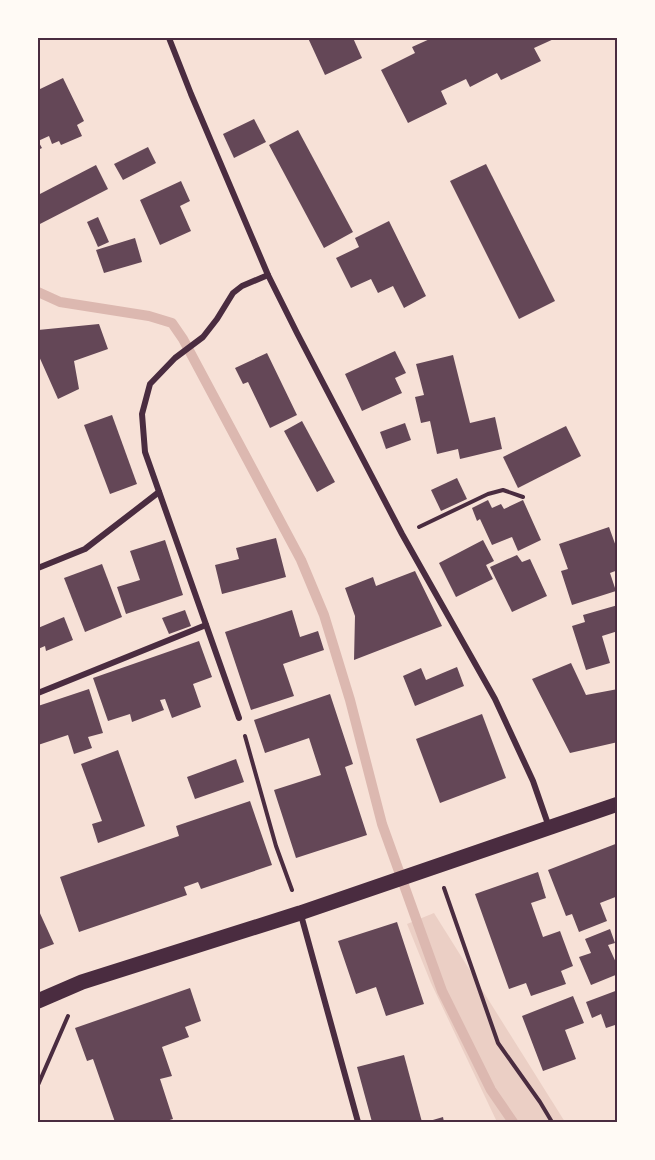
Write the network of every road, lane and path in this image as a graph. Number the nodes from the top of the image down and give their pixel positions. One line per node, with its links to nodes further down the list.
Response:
1 (169, 38): 2 (street)
2 (268, 275): 3 (street); 11 (street)
3 (159, 492): 6 (street); 7 (street)
4 (523, 496): 5 (path)
5 (420, 526)
6 (38, 568)
7 (206, 625): 8 (street); 9 (street)
8 (38, 693)
9 (239, 718): 12 (path)
10 (618, 804): 11 (main road)
11 (549, 827): 13 (main road)
12 (283, 867)
13 (433, 867): 14 (main road); 19 (path)
14 (300, 914): 15 (main road); 18 (street)
15 (82, 982): 16 (main road); 17 (path)
16 (38, 1001)
17 (38, 1085)
18 (358, 1122)
19 (552, 1122)

